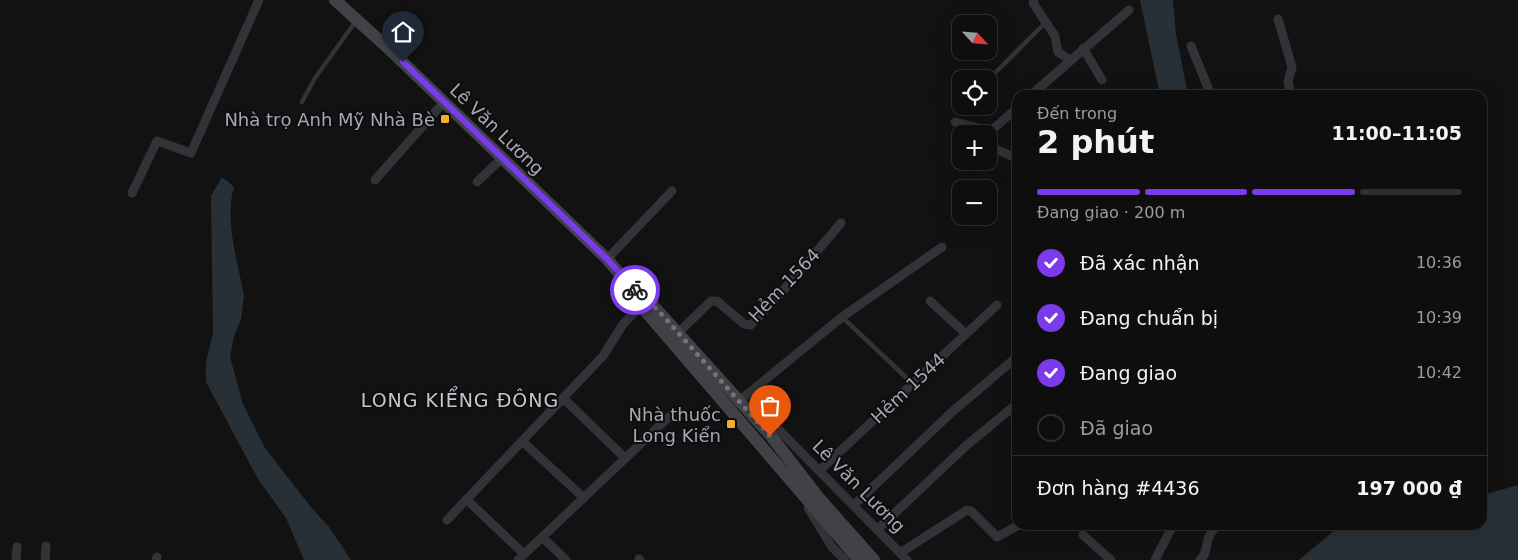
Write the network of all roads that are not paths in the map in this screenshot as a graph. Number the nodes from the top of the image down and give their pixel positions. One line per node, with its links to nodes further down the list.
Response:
1 (259, 0): 28 (street)
2 (336, 0): 5 (main road, Lê Văn Lương)
3 (1034, 0): 7 (street)
4 (1129, 10): 9 (street)
5 (357, 19): 16 (lane); 17 (main road, Lê Văn Lương)
6 (1278, 19): 15 (street)
7 (1046, 22): 10 (street); 11 (lane)
8 (1191, 46): 14 (street)
9 (1083, 48): 10 (street); 12 (street)
10 (1070, 60): 13 (street)
11 (997, 71)
12 (1102, 80)
13 (1037, 90)
14 (1208, 90)
15 (1290, 90)
16 (302, 102)
17 (443, 104): 24 (main road, Lê Văn Lương); 25 (street)
18 (1012, 113): 21 (street)
19 (955, 122): 20 (street)
20 (964, 125)
21 (997, 127)
22 (997, 150): 23 (street)
23 (1012, 156)
24 (501, 160): 26 (street); 31 (main road, Lê Văn Lương)
25 (375, 180)
26 (479, 181)
27 (672, 191): 31 (street)
28 (132, 193)
29 (841, 223): 37 (street, Hẻm 1564)
30 (942, 247): 36 (street)
31 (607, 259): 32 (main road, Lê Văn Lương)
32 (630, 286): 35 (main road, Lê Văn Lương); 37 (main road, Lê Văn Lương)
33 (930, 301): 38 (street)
34 (998, 304): 38 (street, Hẻm 1544)
35 (640, 306): 41 (street); 48 (main road, Lê Văn Lương)
36 (842, 317): 40 (lane); 42 (street)
37 (678, 333): 42 (main road, Lê Văn Lương)
38 (966, 334): 40 (street, Hẻm 1544)
39 (1012, 361): 51 (street)
40 (913, 384): 47 (street, Hẻm 1544)
41 (563, 398): 45 (street); 46 (street)
42 (738, 402): 47 (street, Lê Văn Lương); 63 (main road, Lê Văn Lương)
43 (1012, 409): 54 (street)
44 (671, 415): 46 (street)
45 (522, 441): 49 (street); 50 (street)
46 (625, 458): 49 (street)
47 (819, 471): 51 (street, Lê Văn Lương)
48 (798, 490): 63 (main road, Lê Văn Lương); 67 (street, Lê Văn Lương)
49 (584, 498): 58 (street)
50 (466, 500): 52 (street); 62 (street)
51 (854, 505): 54 (street, Lê Văn Lương)
52 (447, 520)
53 (1012, 529): 61 (street)
54 (877, 530): 61 (street, Lê Văn Lương)
55 (1170, 530): 70 (street)
56 (1214, 530): 71 (street)
57 (1083, 534): 69 (street)
58 (542, 537): 62 (street); 66 (street)
59 (46, 546): 65 (street)
60 (17, 547): 64 (street)
61 (900, 552): 68 (street, Lê Văn Lương)
62 (521, 557)
63 (868, 559)
64 (16, 560)
65 (45, 560)
66 (566, 560)
67 (845, 560)
68 (908, 560)
69 (1111, 560)
70 (1155, 560)
71 (1200, 560)

